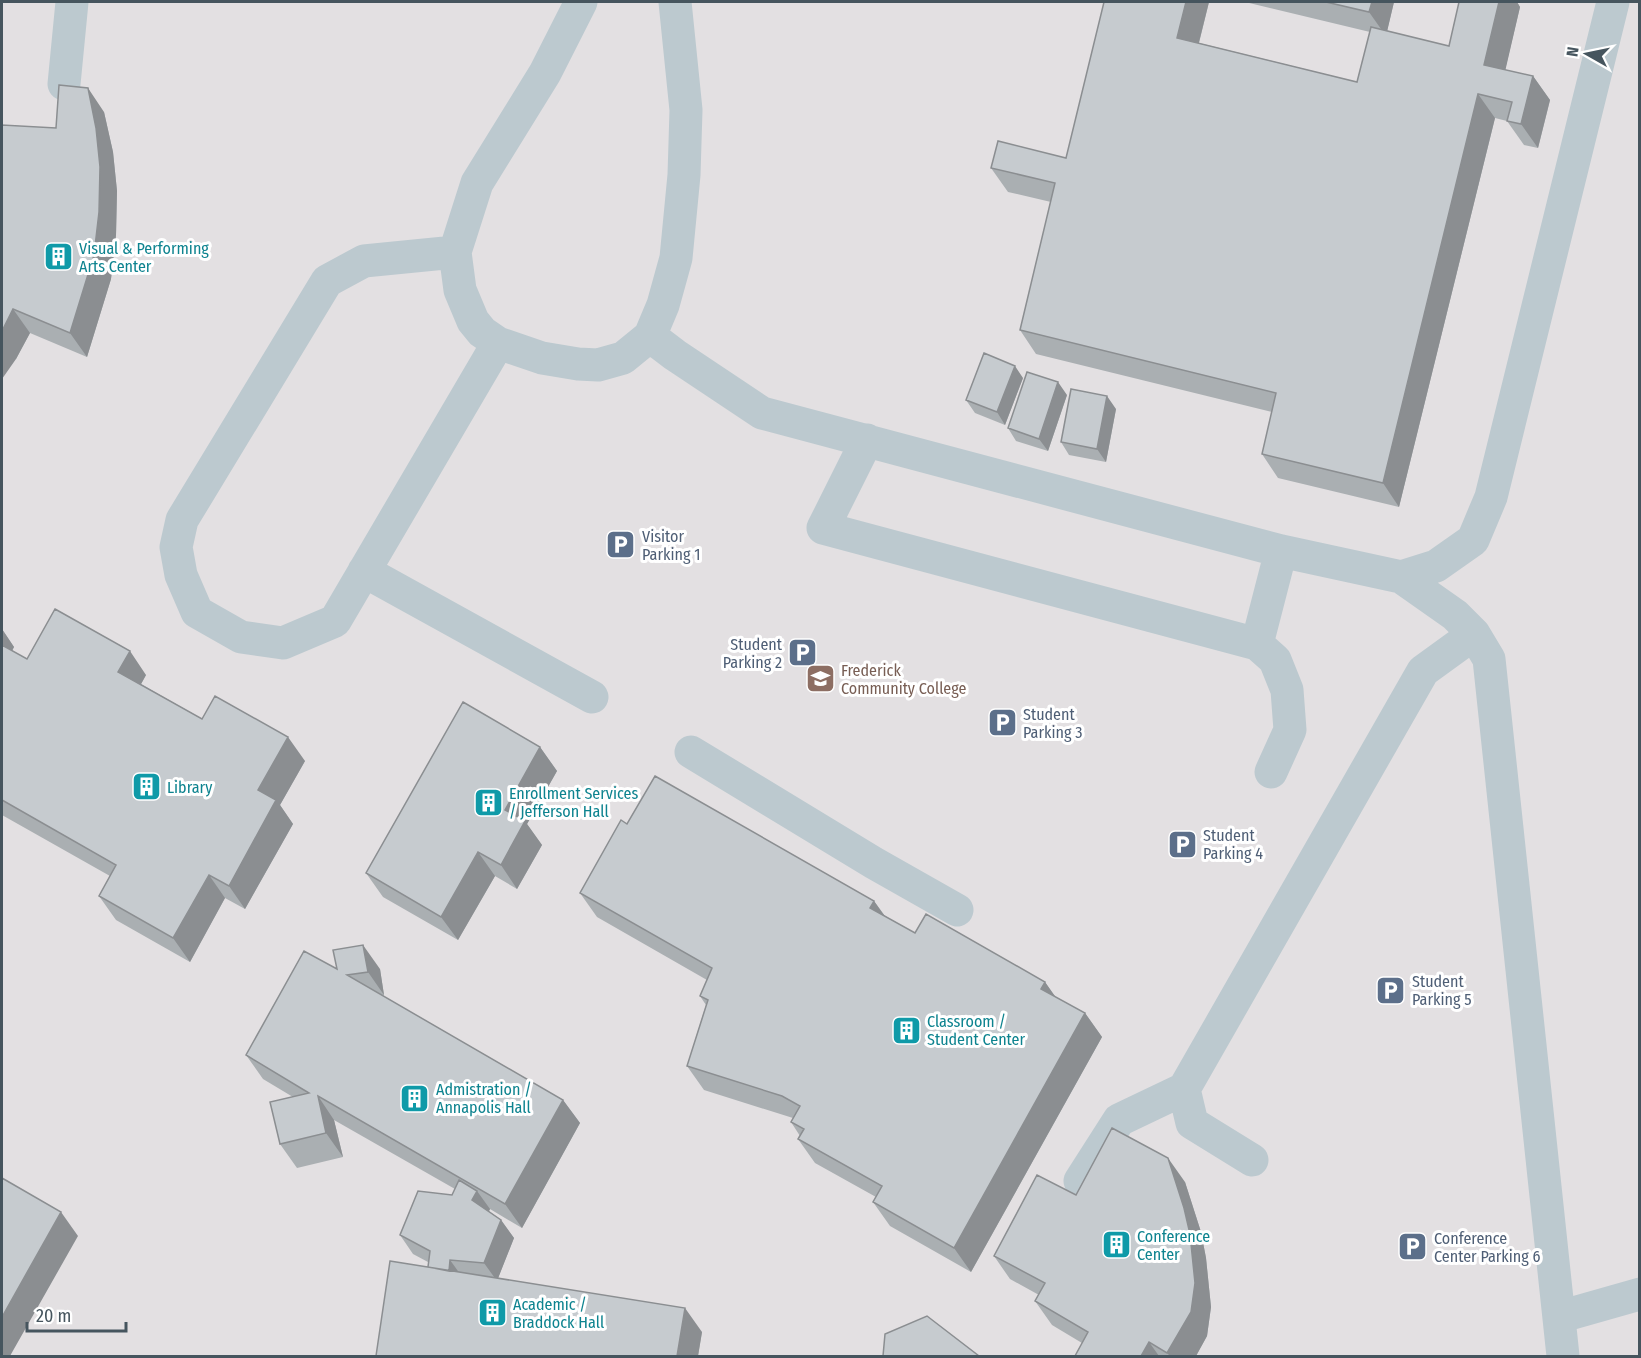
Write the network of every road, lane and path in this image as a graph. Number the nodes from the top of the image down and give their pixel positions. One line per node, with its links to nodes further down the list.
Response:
1 (72, 2): 5 (lane)
2 (581, 2): 6 (lane)
3 (675, 2): 7 (lane)
4 (1613, 2): 12 (lane)
5 (64, 84)
6 (455, 252): 8 (lane); 11 (lane)
7 (650, 336): 8 (lane); 9 (lane)
8 (498, 343): 11 (lane)
9 (867, 440): 10 (lane); 14 (lane)
10 (1281, 551): 12 (lane); 14 (lane)
11 (364, 571): 15 (lane)
12 (1401, 577): 13 (lane)
13 (1474, 634): 19 (lane); 23 (lane)
14 (1257, 644): 17 (lane)
15 (592, 696)
16 (691, 752): 18 (lane)
17 (1272, 772)
18 (957, 910)
19 (1184, 1089): 20 (lane); 21 (lane)
20 (1252, 1160)
21 (1080, 1182)
22 (1640, 1294): 23 (lane)
23 (1559, 1317): 24 (lane)
24 (1563, 1356)

